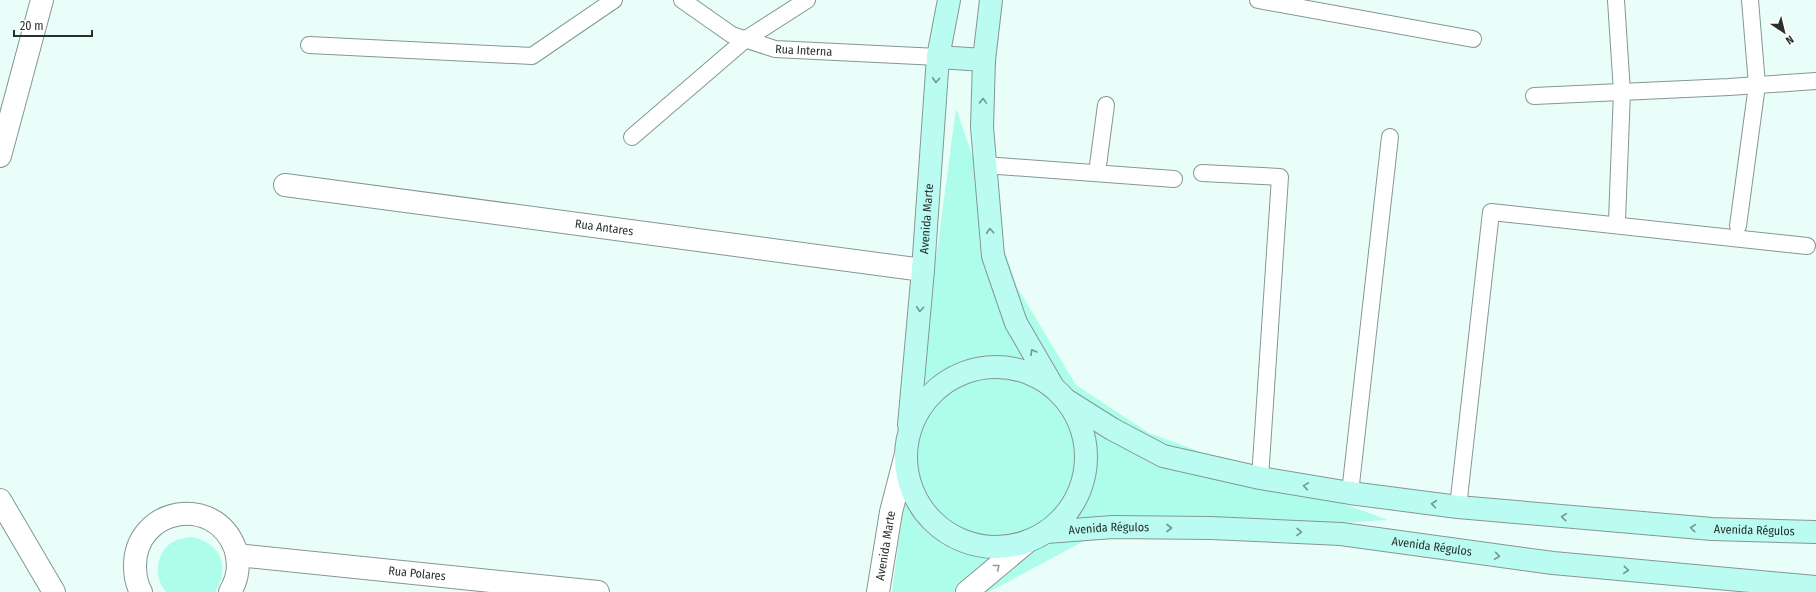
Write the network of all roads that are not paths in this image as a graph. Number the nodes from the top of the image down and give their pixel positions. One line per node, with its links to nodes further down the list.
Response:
1 (42, 0): 22 (street)
2 (614, 0): 12 (lane)
3 (682, 0): 11 (lane, Rua Interna)
4 (808, 0): 11 (lane)
5 (949, 0): 13 (street, Avenida Marte)
6 (991, 0): 14 (street)
7 (1258, 0): 10 (lane)
8 (1616, 0): 17 (lane)
9 (1750, 0): 16 (lane)
10 (1473, 39)
11 (746, 40): 13 (lane, Rua Interna); 20 (lane)
12 (309, 45)
13 (938, 57): 14 (street); 31 (street, Avenida Marte, one-way to 31)
14 (984, 60): 23 (street, one-way to 14)
15 (1816, 81): 16 (lane)
16 (1757, 85): 17 (lane); 29 (lane)
17 (1622, 92): 18 (lane); 28 (lane)
18 (1534, 96)
19 (1106, 105): 24 (lane)
20 (632, 137)
21 (1390, 137): 35 (lane)
22 (0, 156)
23 (985, 165): 24 (lane); 32 (street, one-way to 23)
24 (1097, 173): 26 (lane)
25 (1202, 173): 34 (lane)
26 (1174, 179)
27 (285, 185): 31 (street, Rua Antares)
28 (1617, 220)
29 (1738, 226)
30 (1807, 246): 37 (lane)
31 (923, 270): 33 (street, Avenida Marte, one-way to 33)
32 (1059, 393): 33 (street, Avenida Régulos); 34 (street, Avenida Régulos); 39 (street)
33 (907, 446): 39 (street, Avenida Régulos); 46 (street, Avenida Marte)
34 (1260, 478): 35 (street, Avenida Régulos, one-way to 34)
35 (1350, 493): 37 (street, Avenida Régulos, one-way to 35)
36 (0, 500): 42 (street)
37 (1458, 508): 38 (street, Avenida Régulos, one-way to 37)
38 (1816, 532)
39 (1037, 537): 41 (street, Avenida Régulos, one-way to 41); 47 (street, one-way to 39)
40 (237, 555): 43 (street); 44 (street); 45 (street, Rua Polares)
41 (1816, 587)
42 (54, 592)
43 (141, 592)
44 (230, 592)
45 (598, 592)
46 (878, 592)
47 (967, 592)

